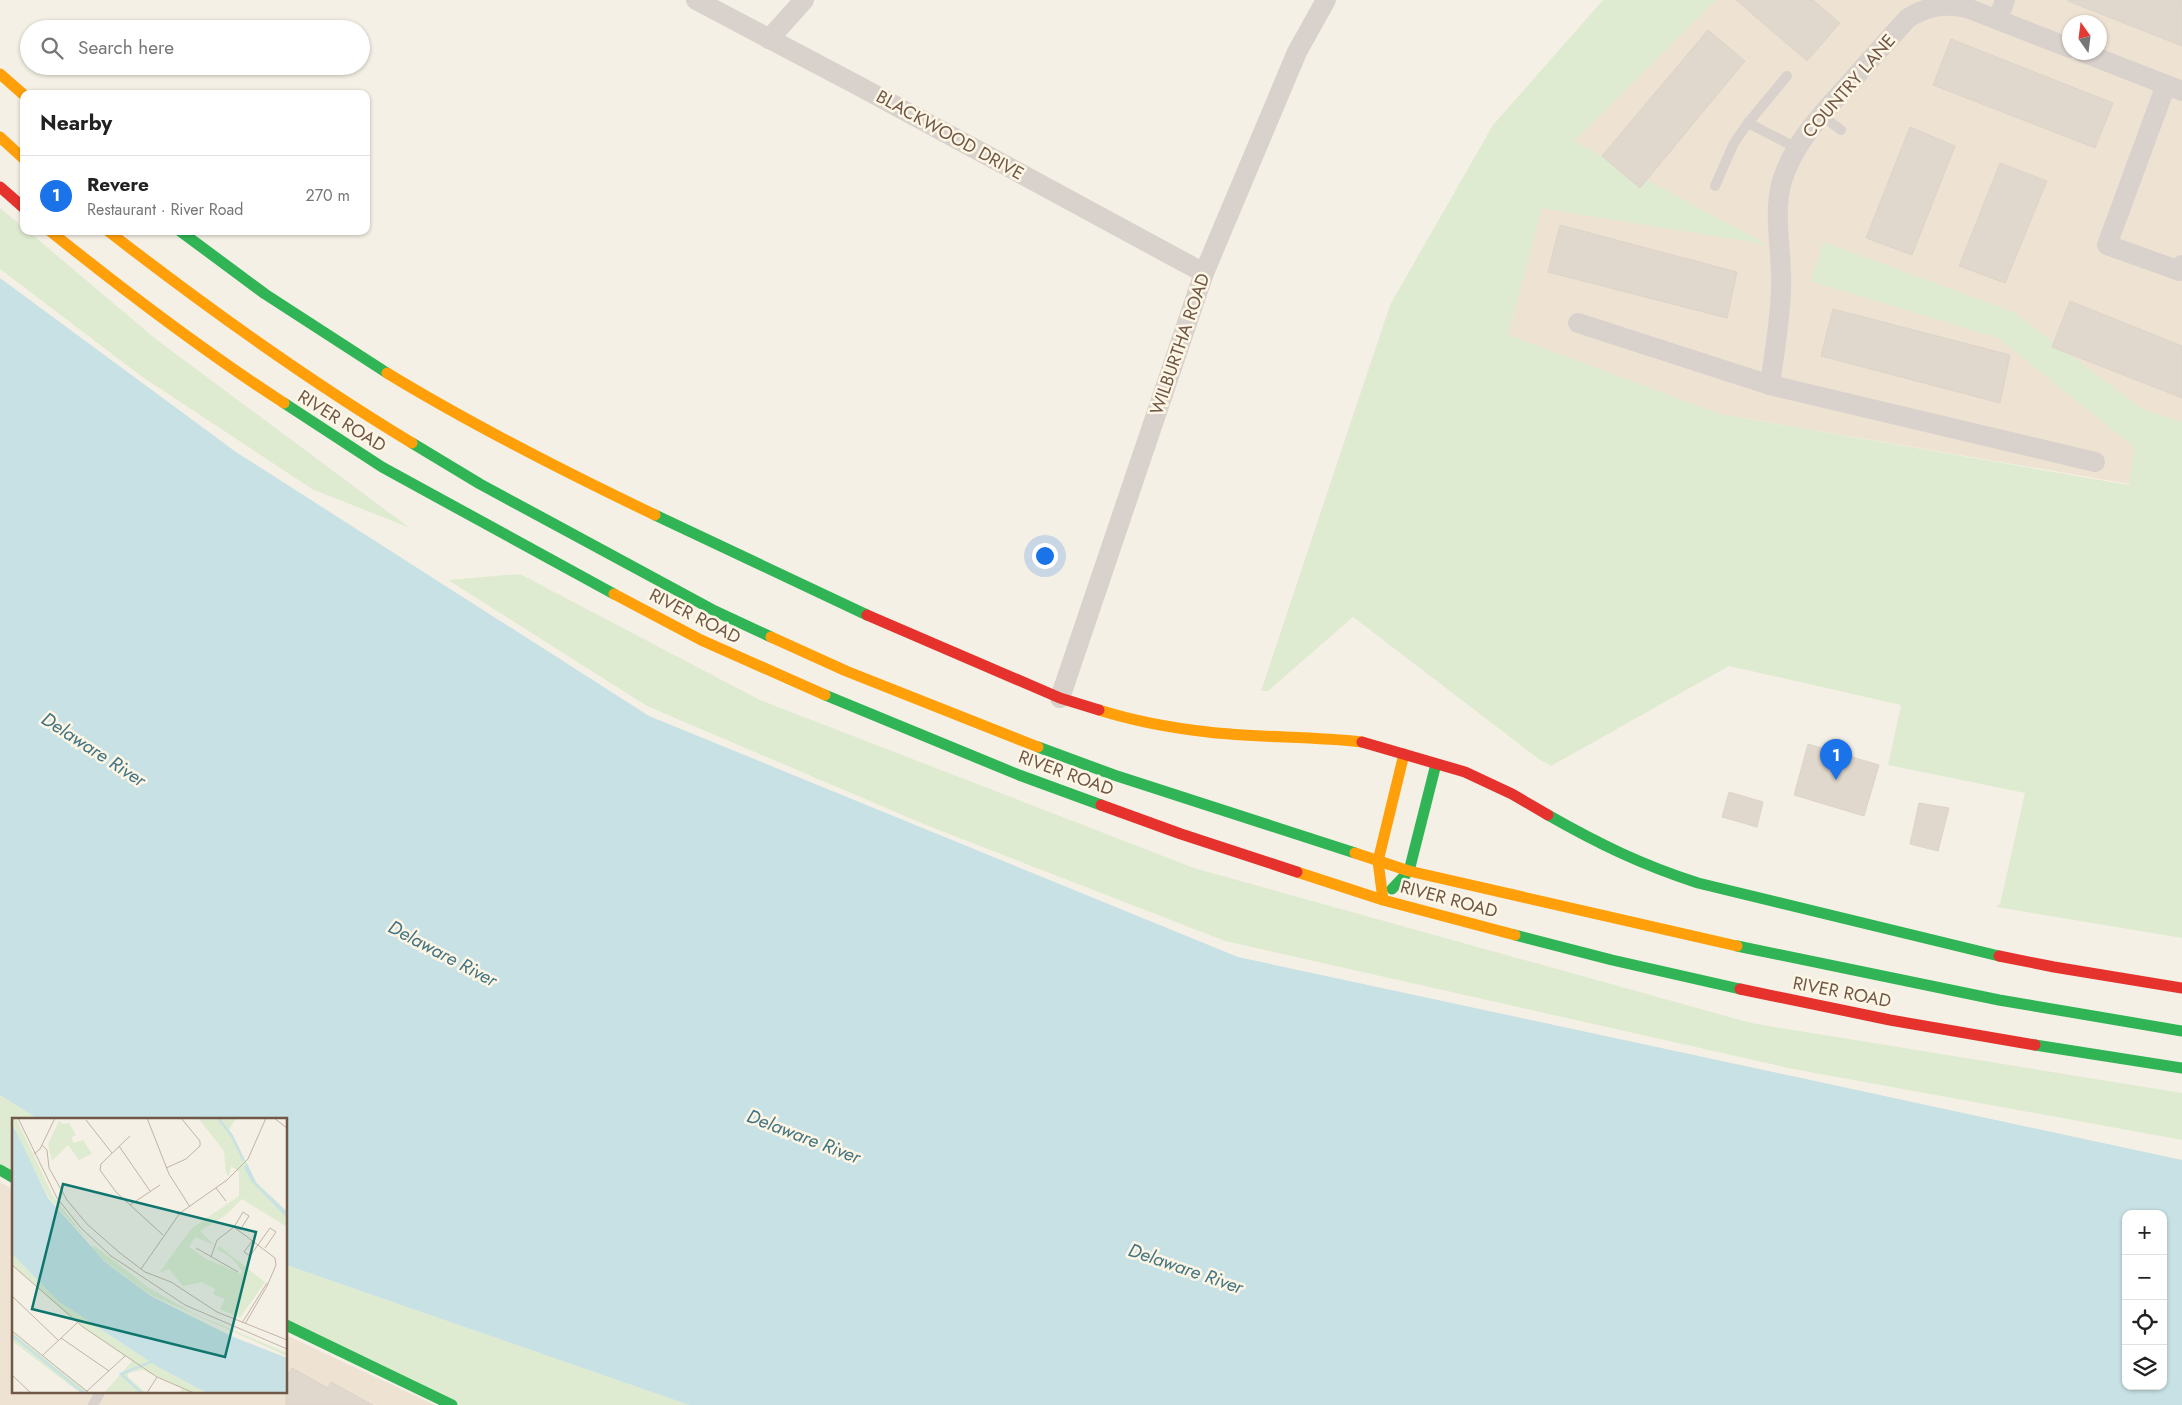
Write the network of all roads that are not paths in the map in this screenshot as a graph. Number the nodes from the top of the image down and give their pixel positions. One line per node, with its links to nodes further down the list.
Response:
1 (696, 0): 7 (street, BLACKWOOD DRIVE)
2 (804, 0): 7 (street)
3 (1326, 0): 27 (street, WILBURTHA ROAD)
4 (2005, 0): 6 (street)
5 (1935, 3): 6 (street, COUNTRY LANE); 14 (street, COUNTRY LANE)
6 (1998, 20): 8 (street, COUNTRY LANE)
7 (769, 39): 27 (street, BLACKWOOD DRIVE)
8 (2062, 45)
9 (2102, 60): 12 (street)
10 (0, 74): 13 (main road)
11 (1788, 76): 15 (lane)
12 (2174, 88): 26 (street)
13 (20, 92)
14 (1821, 115): 16 (lane); 18 (street, COUNTRY LANE)
15 (1748, 123): 18 (lane); 20 (lane)
16 (1841, 130)
17 (0, 137): 19 (main road)
18 (1797, 148): 29 (street, COUNTRY LANE)
19 (20, 155)
20 (1715, 186)
21 (0, 187): 22 (main road)
22 (20, 204)
23 (55, 235): 36 (main road, RIVER ROAD)
24 (113, 235): 34 (main road, RIVER ROAD)
25 (185, 235): 31 (main road)
26 (2182, 265)
27 (1204, 273): 31 (street, WILBURTHA ROAD)
28 (1578, 323): 29 (street)
29 (1770, 385): 30 (street)
30 (2095, 462)
31 (1060, 698): 32 (main road)
32 (1404, 754): 33 (main road); 34 (main road)
33 (1436, 764): 35 (main road); 37 (main road)
34 (1378, 861): 35 (main road, RIVER ROAD); 36 (main road)
35 (1409, 871): 36 (main road); 38 (main road, RIVER ROAD)
36 (1383, 900): 39 (main road, RIVER ROAD)
37 (2182, 988)
38 (2182, 1031)
39 (2182, 1068)
40 (0, 1170): 41 (main road)
41 (12, 1177)
42 (288, 1326): 45 (main road)
43 (100, 1392): 44 (lane)
44 (93, 1405)
45 (452, 1405)

